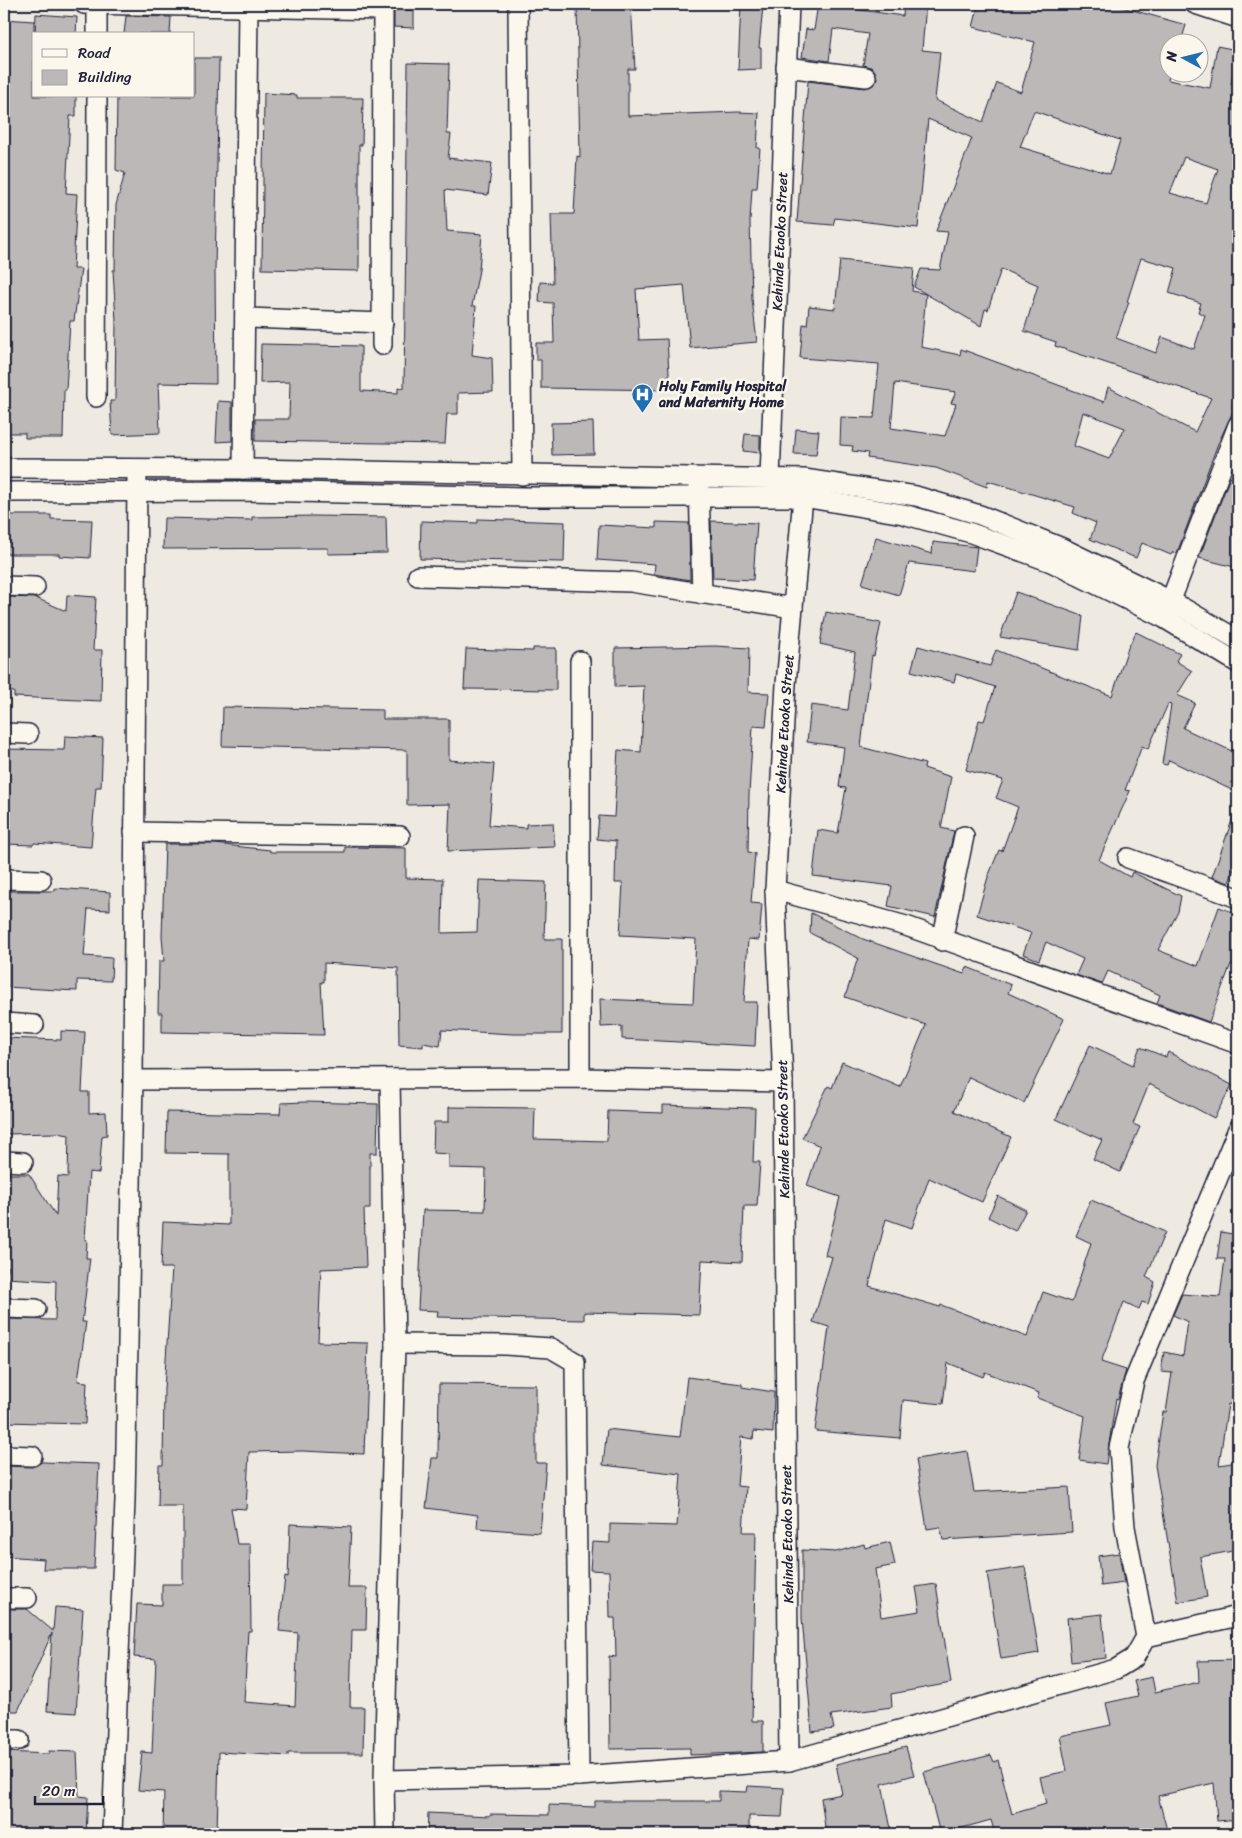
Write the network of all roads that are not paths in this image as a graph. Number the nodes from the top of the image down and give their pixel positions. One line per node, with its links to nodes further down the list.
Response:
1 (84, 4): 2 (street)
2 (97, 4): 6 (street); 9 (street)
3 (518, 4): 21 (street)
4 (789, 4): 10 (street, Kehinde Etaoko Street)
5 (1195, 4): 8 (street)
6 (248, 5): 7 (street); 13 (street)
7 (383, 7): 14 (street)
8 (1238, 18)
9 (97, 32)
10 (786, 66): 11 (street); 24 (street, Kehinde Etaoko Street)
11 (866, 77)
12 (97, 98): 16 (street)
13 (245, 318): 14 (street); 19 (street)
14 (382, 323): 15 (street)
15 (382, 345)
16 (96, 397)
17 (1238, 425): 35 (street)
18 (4, 468): 20 (street)
19 (243, 469): 20 (street); 21 (street)
20 (137, 470): 26 (street)
21 (522, 474): 22 (street)
22 (564, 475): 23 (street); 27 (street)
23 (699, 476): 24 (street); 28 (street)
24 (770, 477): 35 (street)
25 (4, 492): 26 (street)
26 (138, 492): 27 (street); 41 (street)
27 (567, 496): 28 (street)
28 (699, 496): 29 (street); 33 (street)
29 (803, 497): 34 (street, Kehinde Etaoko Street); 35 (street)
30 (418, 576): 33 (street)
31 (4, 586): 32 (street)
32 (35, 587)
33 (702, 594): 34 (street)
34 (793, 608): 47 (street, Kehinde Etaoko Street)
35 (1168, 610): 36 (street); 38 (street)
36 (1238, 640)
37 (580, 661): 53 (street)
38 (1238, 663)
39 (4, 733): 40 (street)
40 (28, 734)
41 (134, 832): 42 (street); 54 (street)
42 (400, 836)
43 (964, 836): 49 (street)
44 (1128, 858): 48 (street)
45 (4, 879): 46 (street)
46 (41, 880)
47 (775, 890): 49 (street); 56 (street, Kehinde Etaoko Street)
48 (1238, 898)
49 (942, 941): 52 (street)
50 (4, 1024): 51 (street)
51 (34, 1025)
52 (1238, 1044)
53 (580, 1078): 55 (street); 56 (street)
54 (132, 1080): 55 (street); 72 (street)
55 (390, 1080): 62 (street)
56 (783, 1082): 69 (street, Kehinde Etaoko Street)
57 (1238, 1130): 68 (street)
58 (4, 1161): 59 (street)
59 (23, 1162)
60 (4, 1308): 61 (street)
61 (36, 1309)
62 (395, 1344): 70 (street); 71 (street)
63 (4, 1455): 64 (street)
64 (32, 1456)
65 (4, 1598): 66 (street)
66 (27, 1598)
67 (1238, 1616): 68 (street)
68 (1146, 1637): 69 (street)
69 (789, 1761): 70 (street)
70 (579, 1776): 71 (street)
71 (384, 1780): 73 (street)
72 (112, 1834)
73 (385, 1834)

